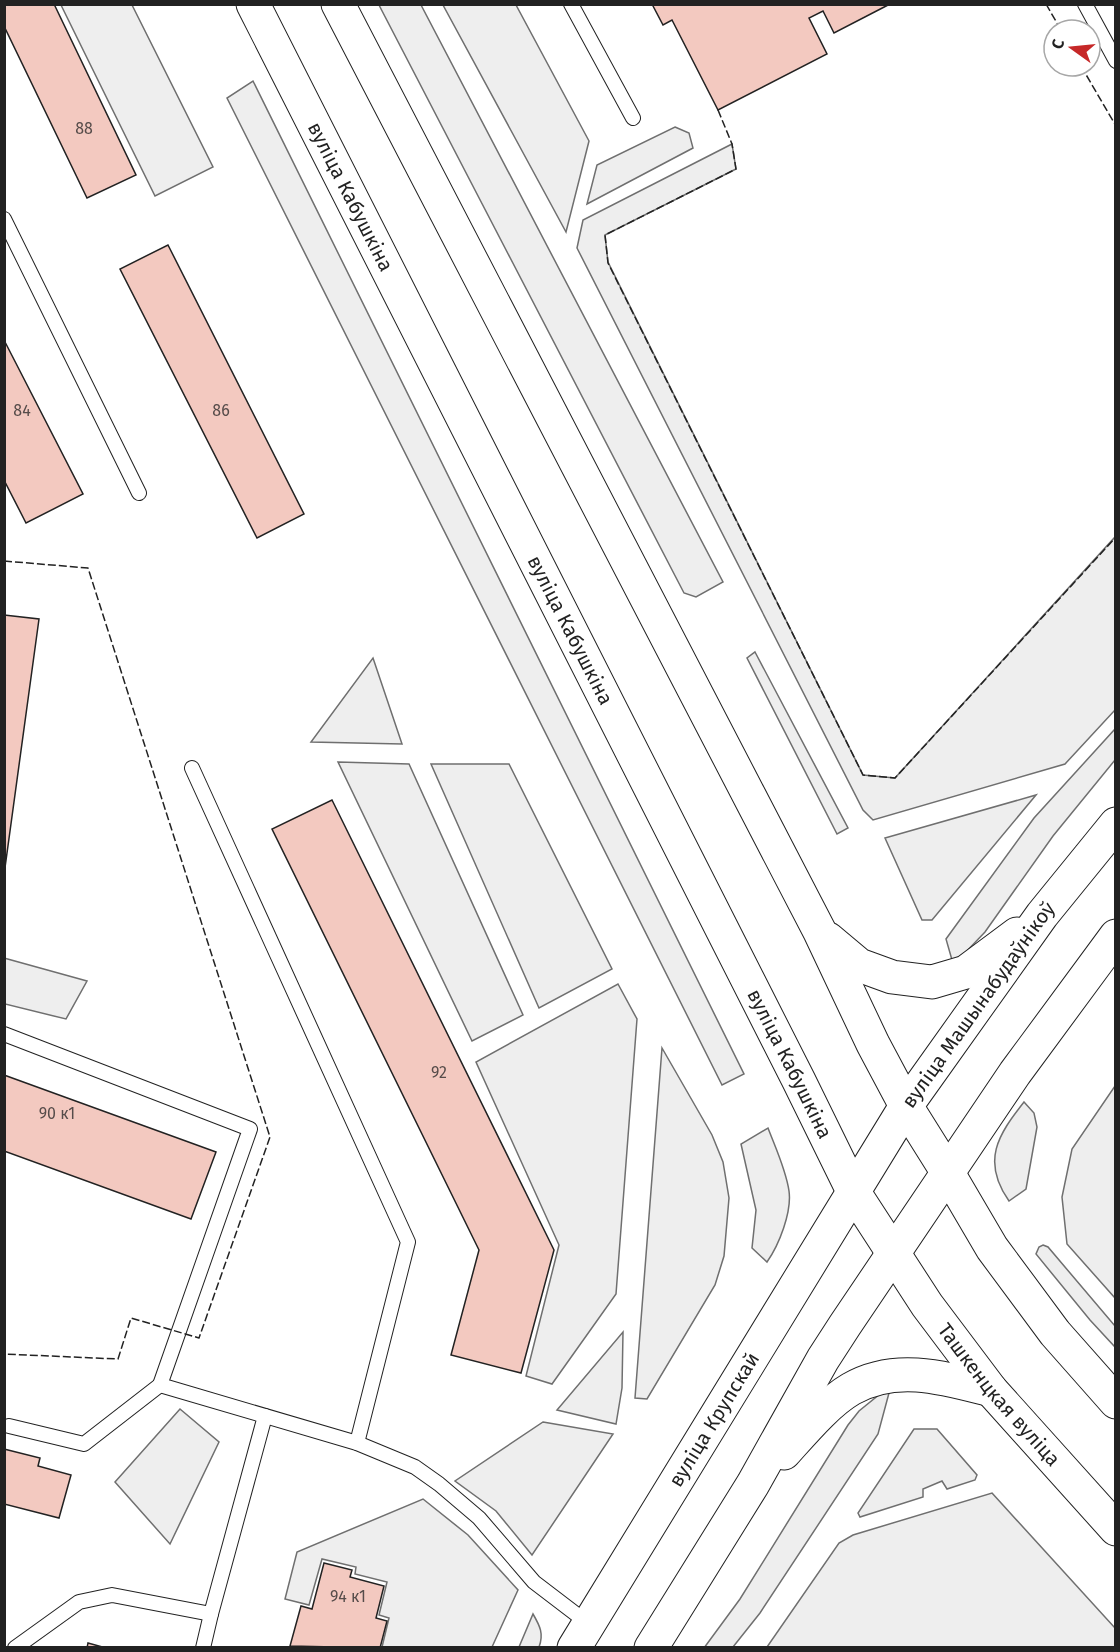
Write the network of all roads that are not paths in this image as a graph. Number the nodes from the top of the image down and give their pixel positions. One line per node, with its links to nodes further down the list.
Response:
1 (253, 4): 17 (main road, вуліца Кабушкіна)
2 (338, 4): 12 (main road)
3 (571, 4): 6 (lane)
4 (1085, 4): 5 (lane)
5 (1116, 61)
6 (633, 118)
7 (4, 219): 8 (lane)
8 (139, 493)
9 (192, 768): 24 (lane)
10 (1116, 824): 11 (main road, вуліца Машынабудаўнікоў)
11 (1042, 915): 12 (main road); 15 (main road, вуліца Машынабудаўнікоў)
12 (820, 932): 15 (main road)
13 (1116, 936): 16 (main road)
14 (4, 1034): 19 (lane)
15 (906, 1106): 16 (main road); 17 (main road, вуліца Машынабудаўнікоў)
16 (948, 1173): 18 (main road); 21 (main road)
17 (853, 1191): 18 (main road, вуліца Кабушкіна); 28 (main road, вуліца Крупскай)
18 (892, 1253): 20 (main road, Ташкенцкая вуліца); 25 (main road)
19 (160, 1385): 22 (lane); 23 (lane)
20 (992, 1390): 25 (main road); 26 (main road, Ташкенцкая вуліца)
21 (1116, 1402)
22 (265, 1416): 24 (lane); 27 (lane)
23 (9, 1426)
24 (357, 1443): 28 (lane)
25 (753, 1484): 31 (main road)
26 (1116, 1530)
27 (211, 1614): 29 (lane); 30 (lane)
28 (582, 1636)
29 (15, 1647)
30 (202, 1647)
31 (651, 1647)

